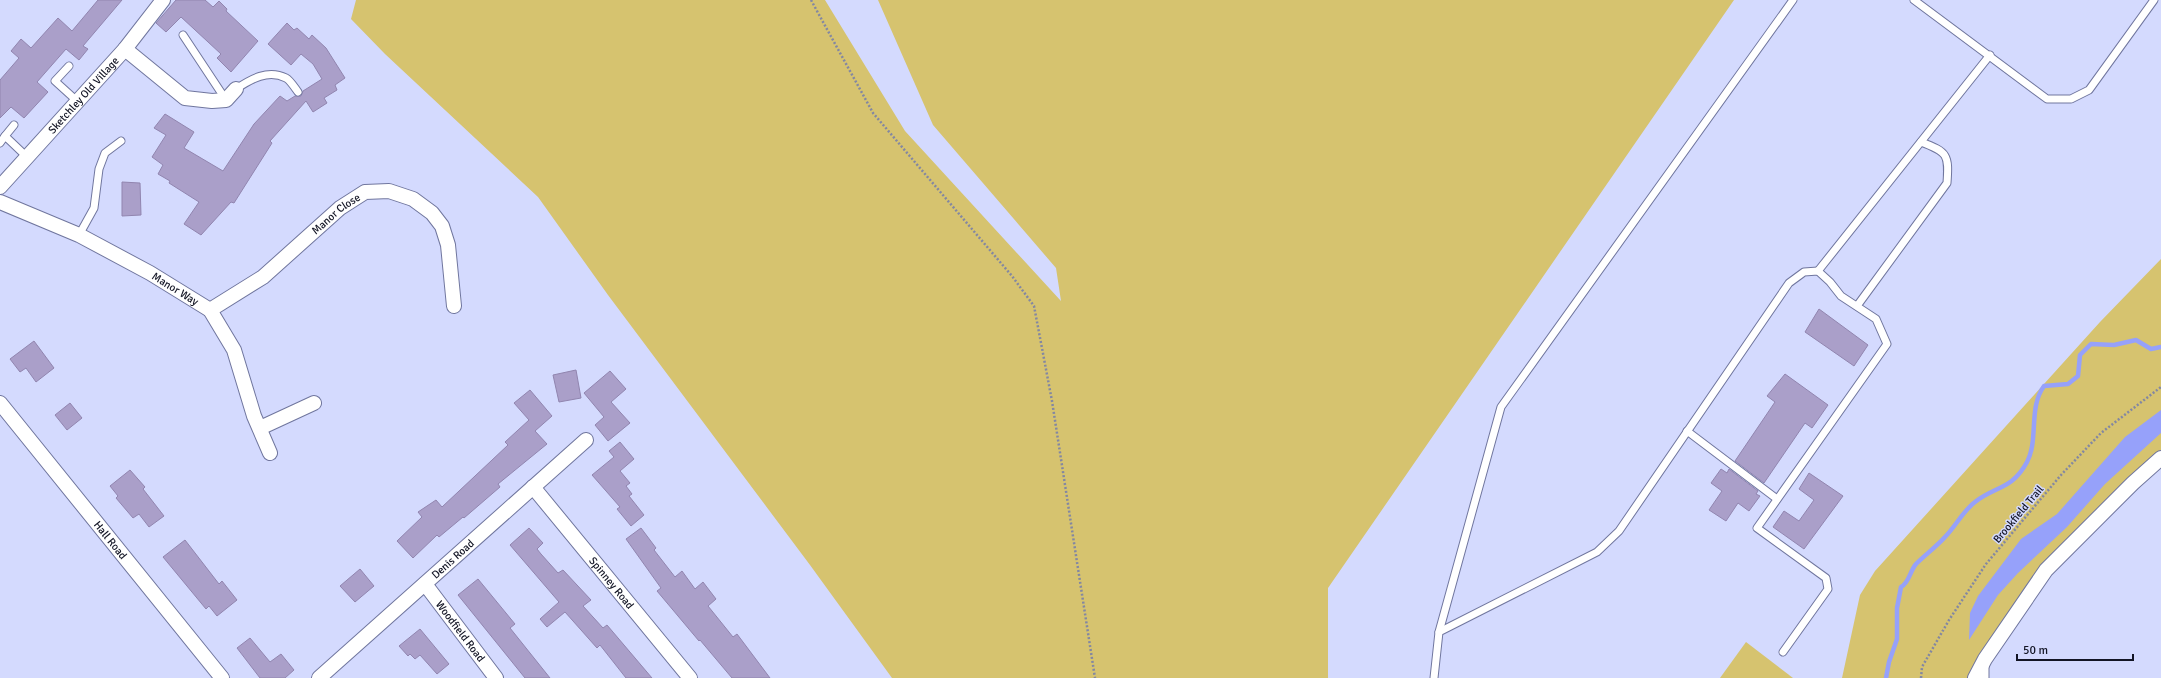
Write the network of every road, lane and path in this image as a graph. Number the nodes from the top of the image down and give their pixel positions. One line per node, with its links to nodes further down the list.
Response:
1 (163, 0): 7 (street, Sketchley Old Village)
2 (810, 0): 44 (path)
3 (1793, 0): 37 (lane)
4 (1914, 0): 8 (lane)
5 (2154, 0): 8 (lane)
6 (183, 35): 12 (lane)
7 (125, 49): 12 (street); 13 (street, Sketchley Old Village)
8 (1990, 55): 17 (lane)
9 (69, 66): 13 (lane)
10 (236, 89): 11 (lane); 12 (street)
11 (298, 92)
12 (226, 100)
13 (77, 101): 18 (street, Sketchley Old Village)
14 (14, 125): 15 (lane)
15 (2, 140): 18 (lane)
16 (121, 141): 21 (lane)
17 (1921, 142): 22 (lane); 24 (lane)
18 (27, 157): 19 (street, Sketchley Old Village)
19 (0, 187)
20 (0, 202): 21 (street, Manor Way)
21 (79, 235): 25 (street, Manor Way)
22 (1818, 271): 24 (lane); 30 (lane)
23 (454, 306): 25 (street, Manor Close)
24 (1857, 306): 35 (lane)
25 (210, 310): 29 (street, Manor Way)
26 (2161, 387): 46 (path, Brookfield Trail)
27 (0, 402): 40 (street, Hall Road)
28 (314, 403): 29 (street)
29 (260, 428): 32 (street, Manor Way)
30 (1687, 431): 35 (lane); 37 (lane)
31 (586, 440): 34 (street, Denis Road)
32 (270, 453)
33 (2161, 458): 39 (street)
34 (533, 487): 36 (street, Denis Road); 43 (street, Spinney Road)
35 (1777, 499): 38 (lane)
36 (425, 584): 41 (street, Denis Road); 42 (street, Woodfield Road)
37 (1439, 632): 45 (lane)
38 (1783, 652)
39 (1985, 659): 47 (street); 48 (lane)
40 (222, 678)
41 (319, 678)
42 (496, 678)
43 (690, 678)
44 (1095, 678)
45 (1434, 678)
46 (1921, 678)
47 (1975, 678)
48 (1985, 678)

